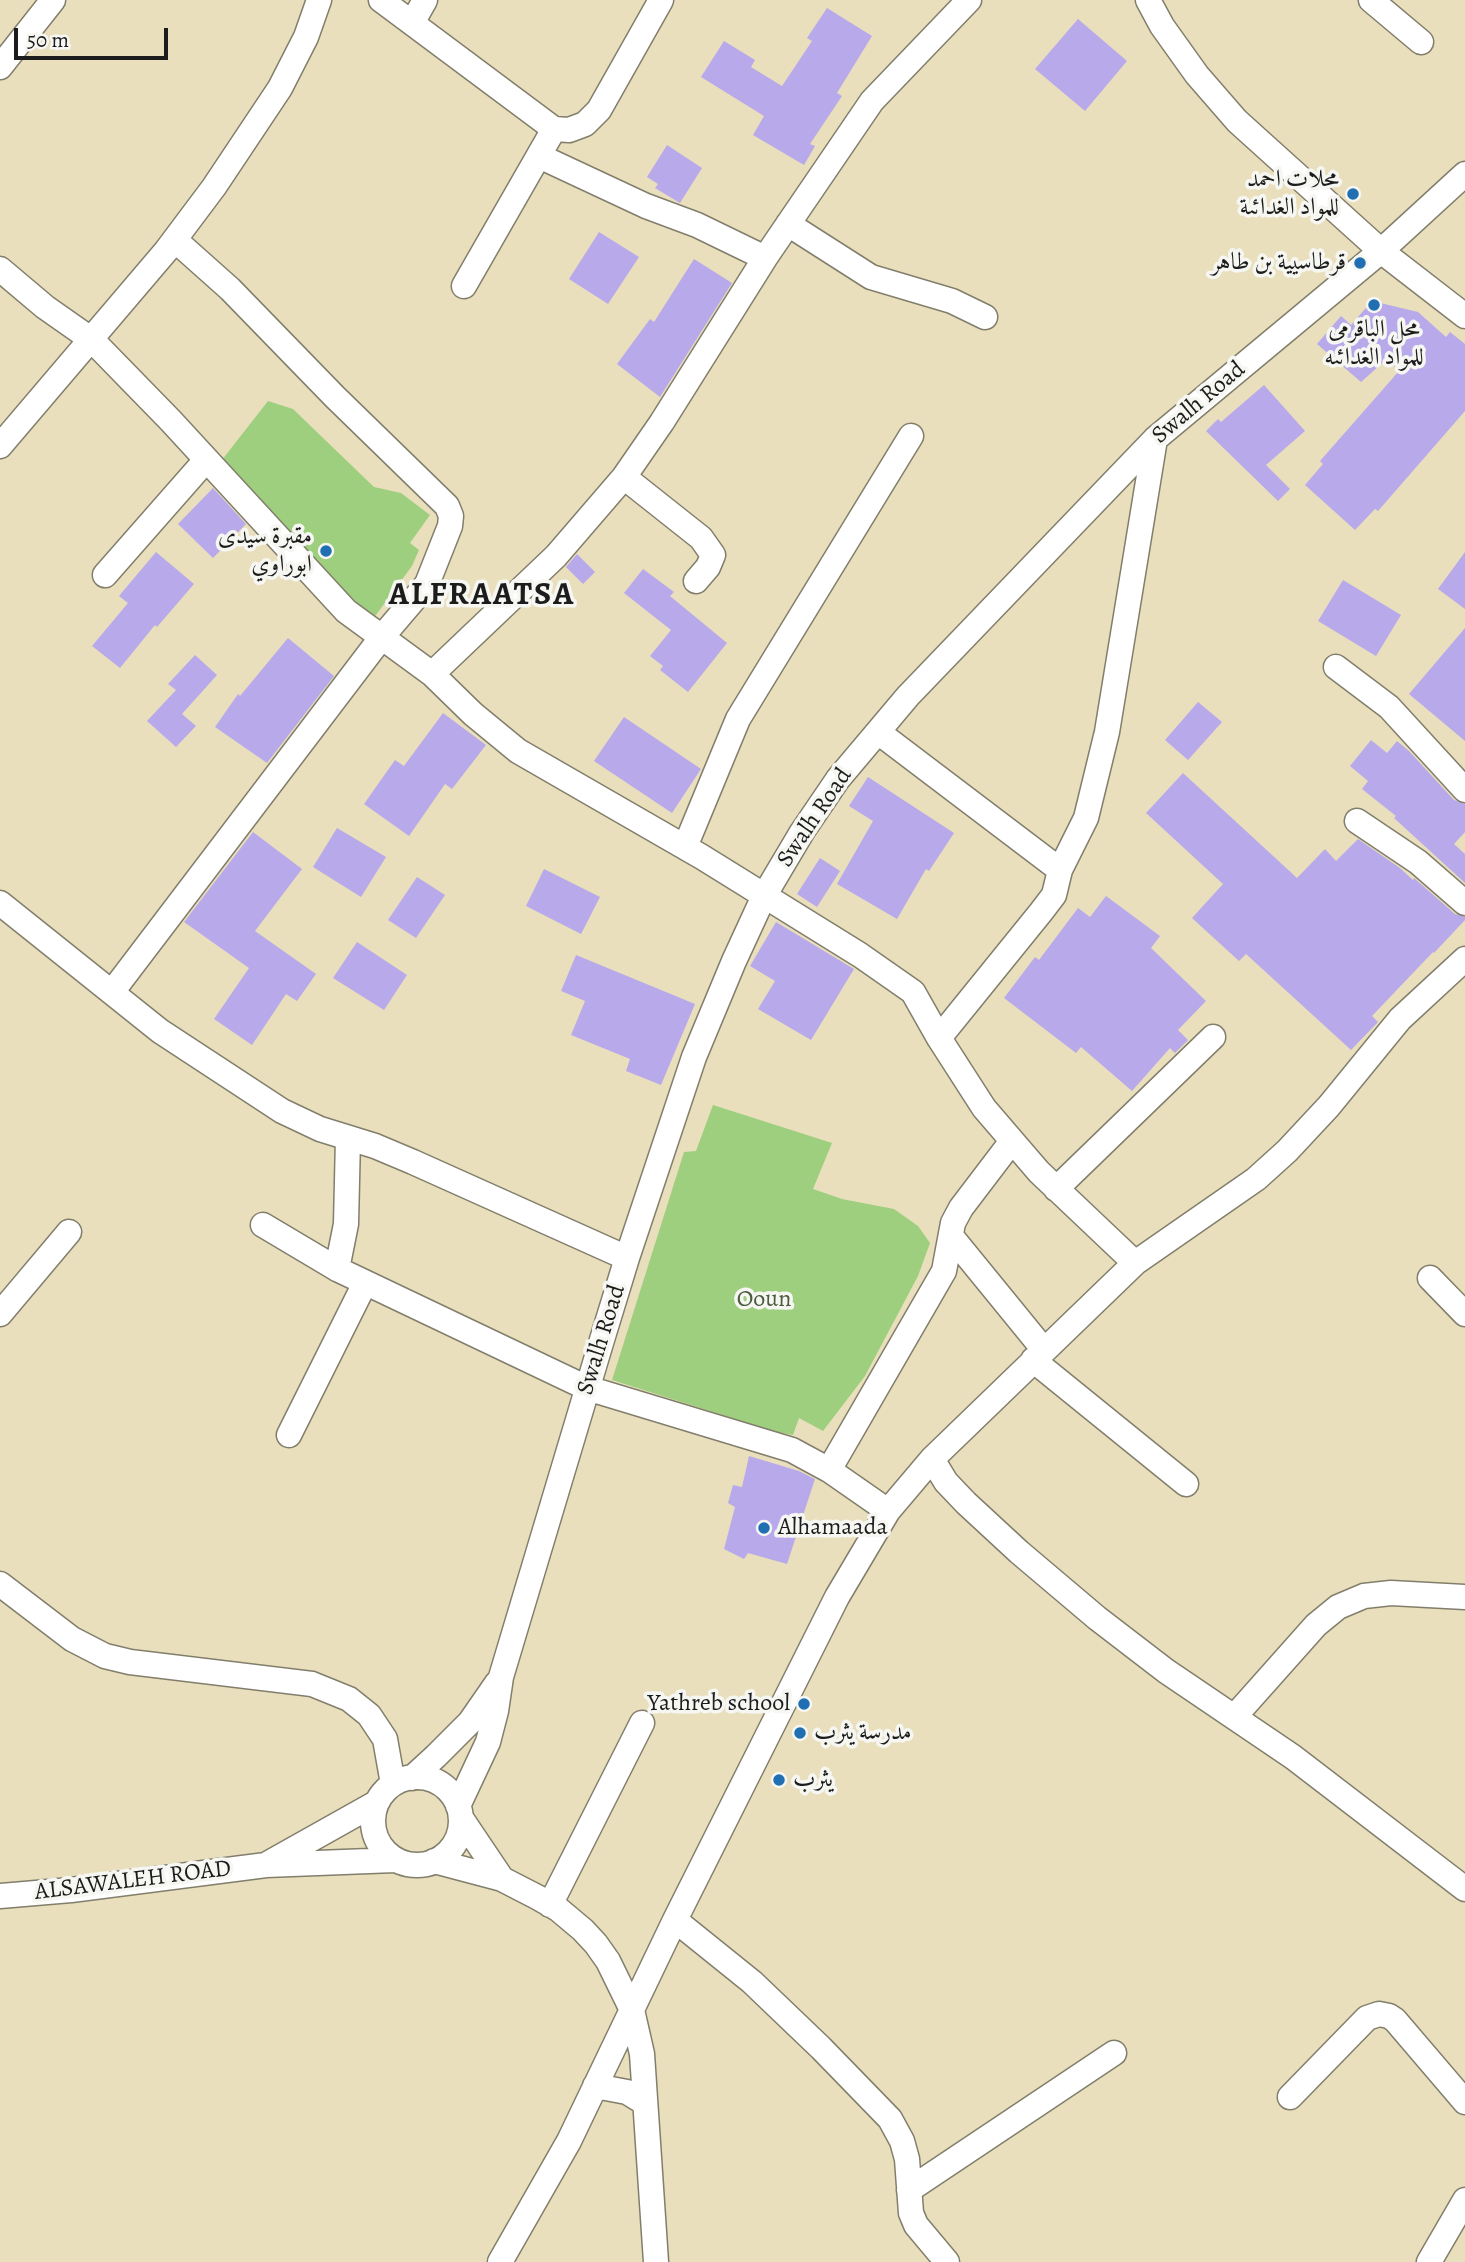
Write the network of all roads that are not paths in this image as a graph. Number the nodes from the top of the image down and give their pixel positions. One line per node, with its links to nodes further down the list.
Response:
1 (54, 0): 11 (street)
2 (319, 0): 16 (street)
3 (381, 0): 9 (street)
4 (425, 0): 9 (street)
5 (661, 0): 12 (street)
6 (969, 0): 15 (street)
7 (1148, 0): 17 (street)
8 (1371, 0): 10 (street)
9 (412, 23): 12 (street)
10 (1421, 42)
11 (0, 67)
12 (554, 129): 13 (street)
13 (539, 156): 18 (street); 20 (street)
14 (1465, 174): 17 (street, Swalh Road)
15 (788, 224): 18 (street); 22 (street)
16 (174, 240): 23 (street); 31 (street)
17 (1381, 251): 21 (street); 25 (street, Swalh Road)
18 (765, 258): 28 (street)
19 (0, 269): 23 (street)
20 (464, 286)
21 (1465, 316)
22 (985, 317)
23 (92, 340): 26 (street); 27 (street)
24 (911, 436): 37 (street)
25 (1155, 439): 34 (street, Swalh Road); 38 (street)
26 (0, 446)
27 (206, 460): 29 (street); 31 (street)
28 (624, 477): 30 (street); 33 (street)
29 (105, 575)
30 (696, 581)
31 (381, 638): 33 (street); 43 (street)
32 (1336, 667): 35 (street)
33 (432, 674): 37 (street)
34 (878, 732): 38 (street); 39 (street, Swalh Road)
35 (1465, 790)
36 (1357, 821): 41 (street)
37 (685, 847): 39 (street)
38 (1060, 870): 45 (street)
39 (764, 896): 45 (street); 52 (street, Swalh Road)
40 (0, 903): 43 (street)
41 (1465, 903)
42 (1465, 959): 53 (street)
43 (112, 992): 46 (street)
44 (1213, 1037): 48 (street)
45 (939, 1038): 47 (street)
46 (348, 1138): 52 (street); 54 (street)
47 (1012, 1140): 48 (street); 51 (street)
48 (1056, 1189): 53 (street)
49 (263, 1224): 54 (street)
50 (69, 1232): 57 (street)
51 (951, 1236): 59 (street); 63 (street)
52 (627, 1258): 60 (street, Swalh Road)
53 (1135, 1263): 59 (street)
54 (337, 1269): 56 (street)
55 (1430, 1278): 58 (street)
56 (365, 1283): 60 (street); 61 (street)
57 (0, 1314)
58 (1465, 1314)
59 (1038, 1355): 62 (street); 64 (street)
60 (587, 1388): 63 (street); 68 (street, Swalh Road)
61 (289, 1435)
62 (932, 1459): 65 (street); 69 (street)
63 (830, 1470): 65 (street)
64 (1186, 1484)
65 (888, 1511): 81 (street)
66 (0, 1584): 71 (street)
67 (1465, 1597): 69 (street)
68 (501, 1677): 71 (street); 73 (street)
69 (1235, 1716): 78 (street)
70 (642, 1723): 80 (street)
71 (402, 1781): 72 (street); 73 (street)
72 (376, 1803): 74 (street); 76 (street)
73 (459, 1812): 75 (street); 77 (street)
74 (395, 1860): 75 (street); 76 (street, ALSAWALEH ROAD)
75 (434, 1861): 77 (street)
76 (266, 1865): 79 (street, ALSAWALEH ROAD)
77 (502, 1879): 80 (street)
78 (1465, 1888)
79 (0, 1896)
80 (550, 1905): 82 (street)
81 (675, 1920): 82 (street); 88 (street)
82 (632, 2010): 84 (street); 87 (street)
83 (1114, 2053): 88 (street)
84 (595, 2086): 87 (street); 90 (street)
85 (1290, 2097): 86 (street)
86 (1465, 2102)
87 (645, 2103): 91 (street)
88 (909, 2190): 92 (street)
89 (1465, 2200): 93 (street)
90 (500, 2262)
91 (656, 2262)
92 (947, 2262)
93 (1429, 2262)

